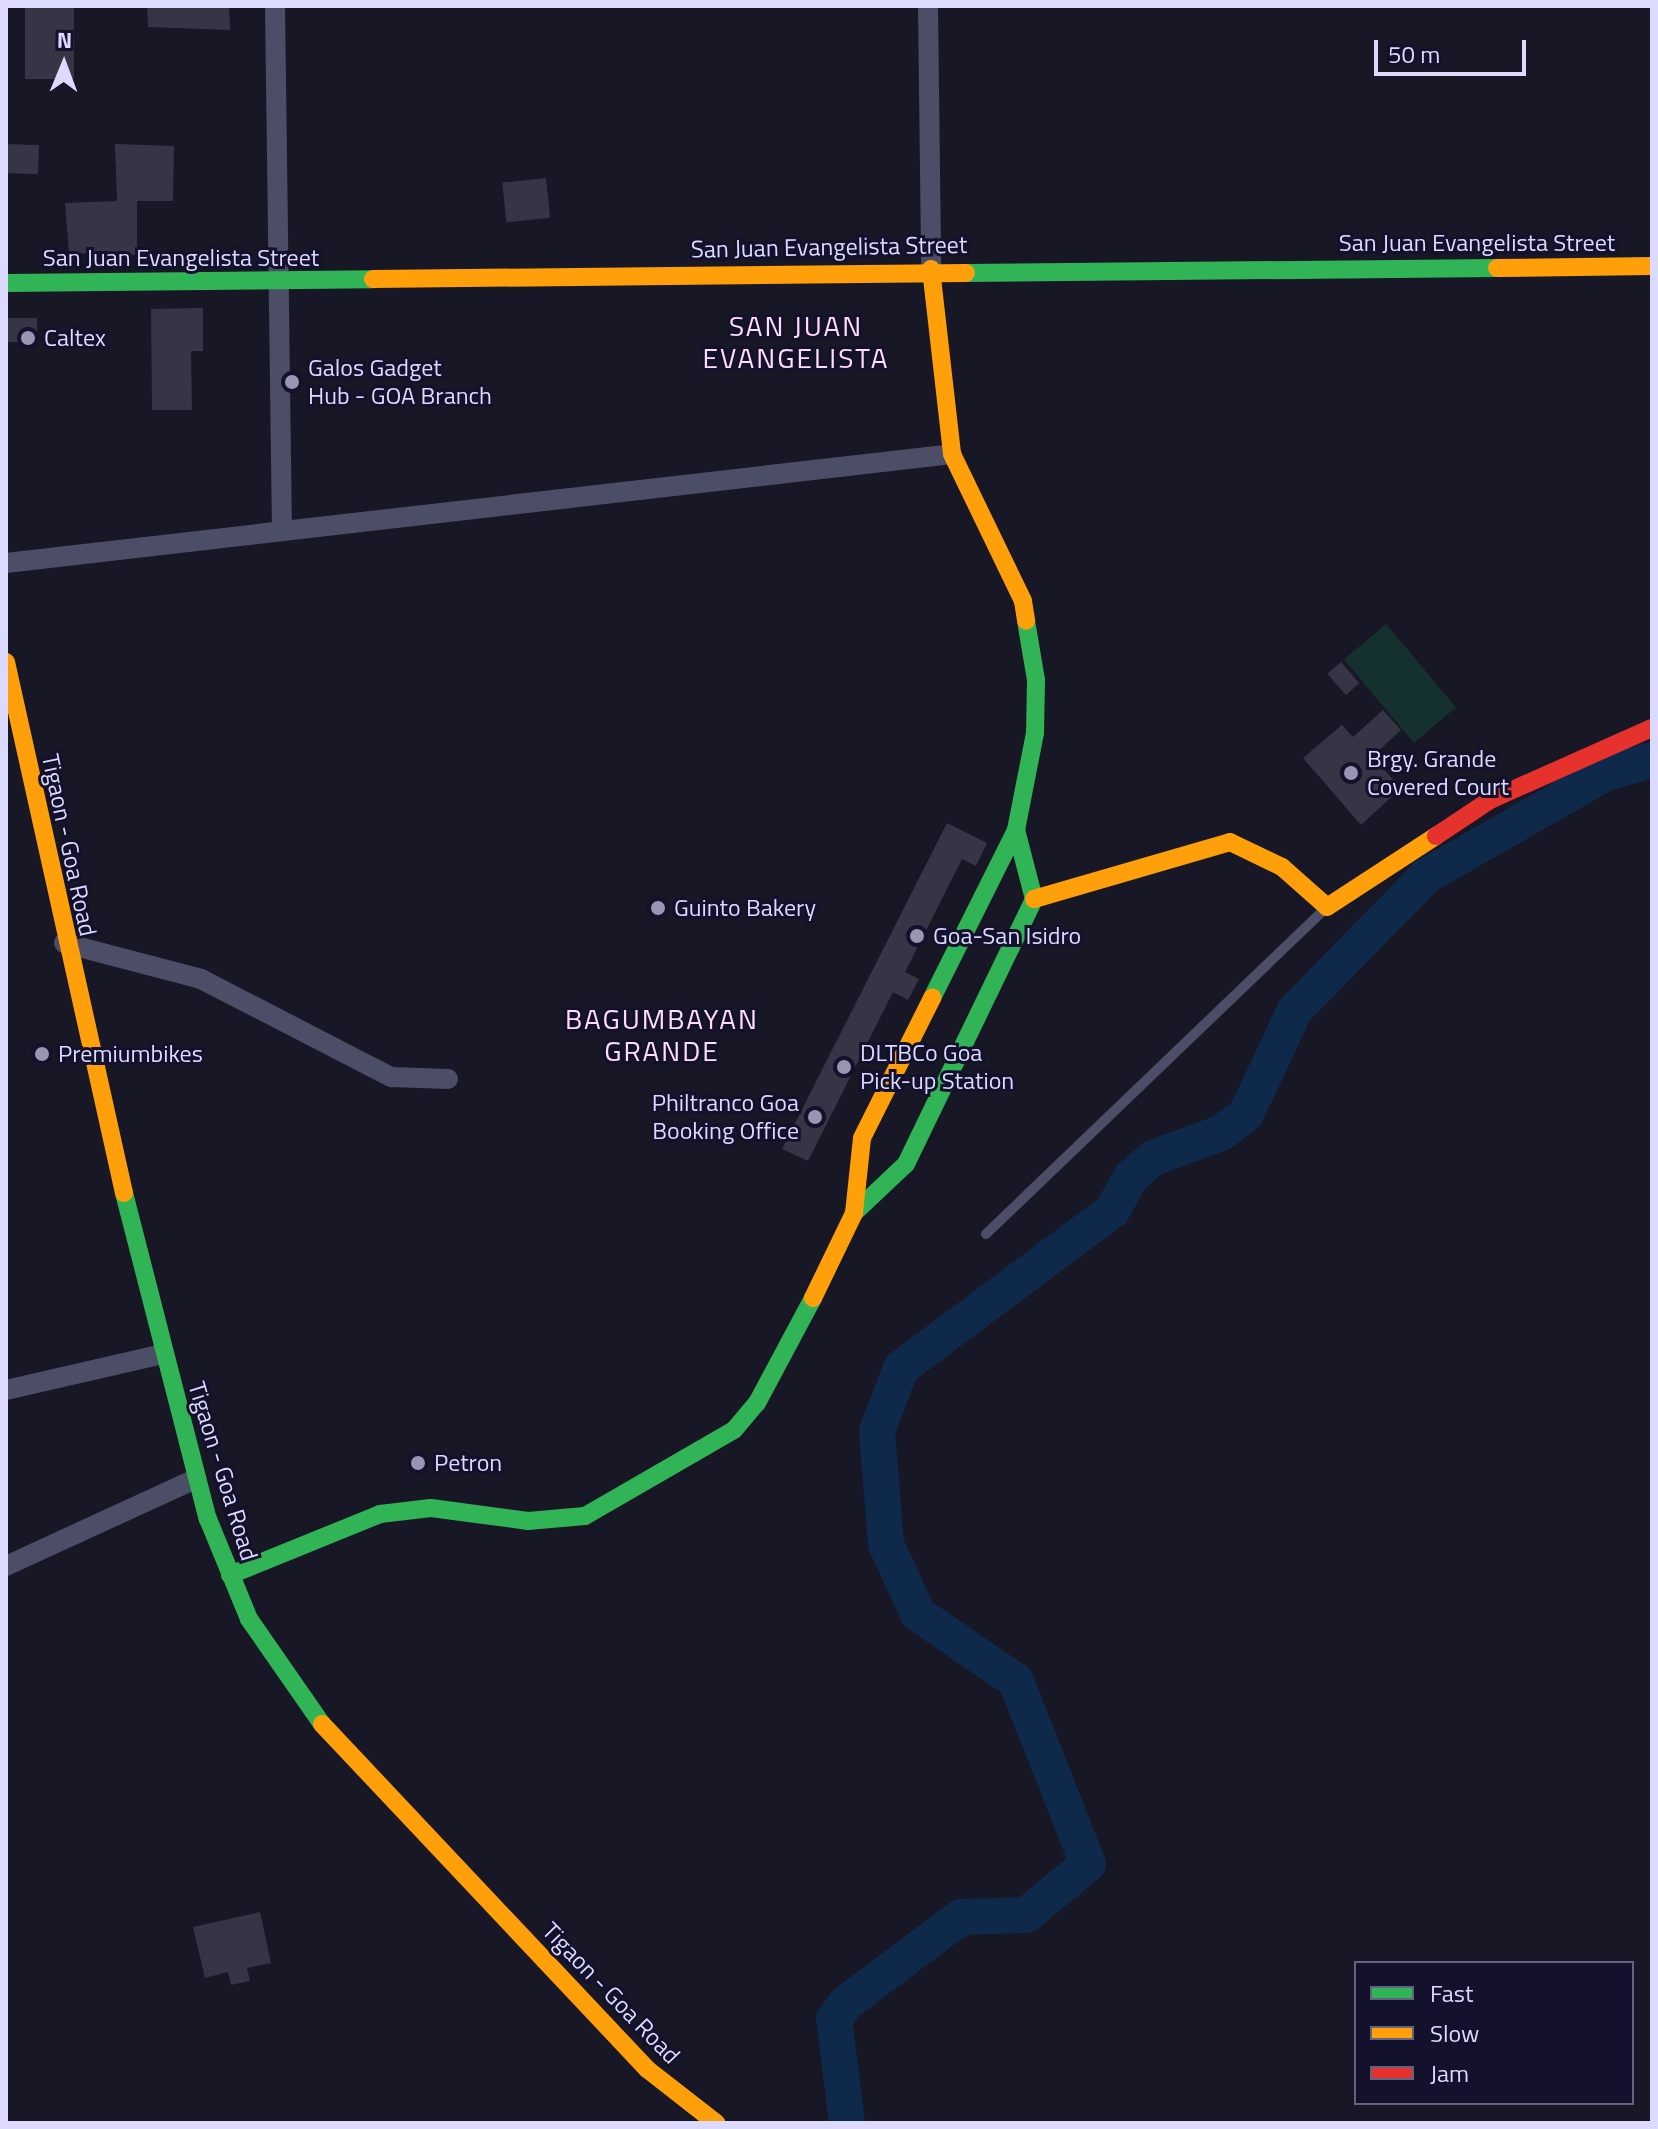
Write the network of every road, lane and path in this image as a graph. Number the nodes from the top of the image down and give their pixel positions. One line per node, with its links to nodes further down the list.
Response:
1 (275, 6): 5 (street)
2 (928, 6): 4 (street)
3 (1652, 266): 4 (street, San Juan Evangelista Street)
4 (931, 269): 5 (street, San Juan Evangelista Street); 7 (street)
5 (278, 281): 6 (street, San Juan Evangelista Street); 8 (street)
6 (6, 283)
7 (952, 454): 8 (street); 13 (street)
8 (282, 531): 9 (street)
9 (6, 563)
10 (6, 662): 11 (street, Tigaon - Goa Road)
11 (13, 728): 16 (street, Tigaon - Goa Road)
12 (1652, 728): 15 (street)
13 (1016, 830): 14 (street); 18 (street)
14 (1034, 899): 15 (street); 18 (street)
15 (1327, 907): 19 (lane)
16 (64, 943): 17 (street); 20 (street, Tigaon - Goa Road)
17 (448, 1079)
18 (854, 1213): 24 (street)
19 (986, 1234)
20 (163, 1354): 21 (street); 22 (street, Tigaon - Goa Road)
21 (6, 1390)
22 (195, 1479): 23 (street); 24 (street, Tigaon - Goa Road)
23 (6, 1566)
24 (230, 1575): 25 (street, Tigaon - Goa Road)
25 (716, 2123)

